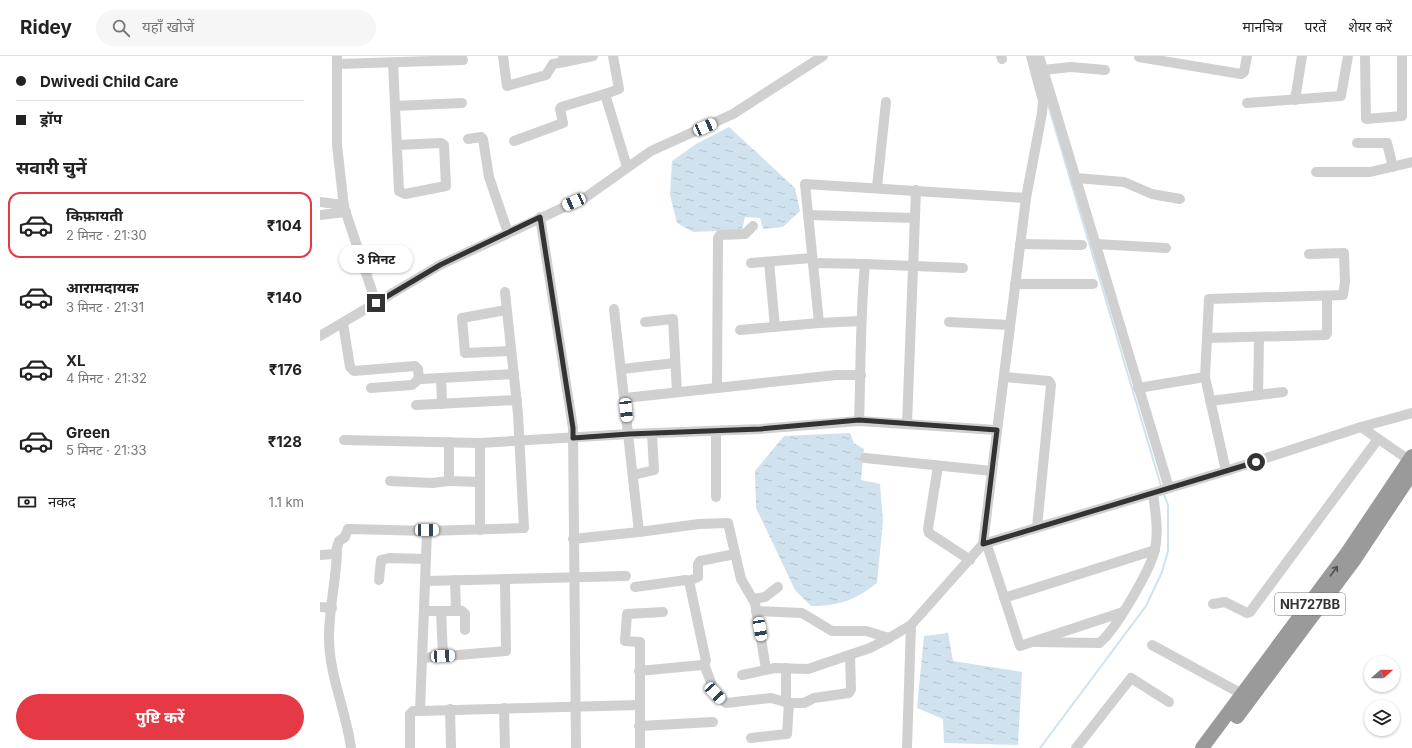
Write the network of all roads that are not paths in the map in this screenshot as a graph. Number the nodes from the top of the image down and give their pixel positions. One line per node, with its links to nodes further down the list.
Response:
1 (503, 56): 13 (street)
2 (593, 56): 13 (street)
3 (613, 56): 19 (street)
4 (823, 56): 30 (street)
5 (1031, 56): 36 (street)
6 (1039, 56): 17 (street)
7 (1247, 56): 12 (street)
8 (1302, 56): 20 (street)
9 (1348, 56): 20 (street)
10 (1365, 56): 11 (street)
11 (1402, 56)
12 (1138, 57)
13 (563, 59)
14 (338, 60): 15 (street); 39 (street)
15 (396, 60): 16 (street); 24 (street)
16 (463, 60)
17 (1043, 70): 18 (street); 33 (street)
18 (1105, 70)
19 (605, 94): 26 (street); 30 (street)
20 (1295, 100): 23 (street)
21 (886, 102): 34 (street)
22 (462, 103): 24 (street)
23 (1247, 103)
24 (395, 106): 28 (street)
25 (468, 139): 45 (street)
26 (514, 141)
27 (1357, 143): 31 (street)
28 (397, 145): 28 (street)
29 (1412, 162): 31 (street)
30 (627, 167): 42 (street)
31 (1393, 167): 32 (street)
32 (1316, 172)
33 (1076, 178): 37 (street); 47 (street)
34 (877, 187): 35 (street); 41 (street)
35 (916, 190): 36 (street); 43 (street)
36 (1026, 198): 46 (street)
37 (1180, 199)
38 (320, 202): 39 (street)
39 (345, 209): 40 (street); 61 (street)
40 (320, 215)
41 (808, 215): 43 (street); 51 (street)
42 (540, 217): 45 (street); 103 (street)
43 (915, 218): 55 (street)
44 (754, 226): 84 (street)
45 (508, 233): 61 (street)
46 (1020, 244): 48 (street); 57 (street)
47 (1096, 244): 49 (street); 86 (street)
48 (1082, 246)
49 (1166, 248)
50 (1309, 254): 60 (street)
51 (813, 261): 52 (street); 54 (street); 68 (street)
52 (769, 262): 53 (street); 70 (street)
53 (751, 263)
54 (865, 264): 55 (street); 64 (street)
55 (913, 266): 56 (street); 97 (street)
56 (963, 268)
57 (1016, 284): 58 (street); 69 (street)
58 (1093, 284)
59 (504, 292): 63 (street)
60 (1327, 296): 73 (street); 74 (street)
61 (376, 303): 67 (street)
62 (614, 309): 77 (street)
63 (506, 310): 75 (street); 75 (street)
64 (860, 321): 68 (street); 79 (street)
65 (645, 322): 76 (street)
66 (949, 322): 69 (street)
67 (343, 323): 72 (street); 83 (street)
68 (819, 323): 70 (street)
69 (1010, 325): 80 (street)
70 (776, 327): 71 (street)
71 (740, 330)
72 (320, 336)
73 (1258, 337): 74 (street); 89 (street)
74 (1207, 338): 81 (street)
75 (511, 351): 78 (street)
76 (675, 363): 77 (street); 87 (street)
77 (622, 369): 90 (street)
78 (514, 374): 82 (street); 91 (street)
79 (861, 374): 84 (street); 96 (street)
80 (1004, 377): 99 (street); 120 (street)
81 (1205, 377): 86 (street); 92 (street)
82 (441, 378): 83 (street); 93 (street)
83 (419, 379): 85 (street)
84 (717, 387): 87 (street)
85 (371, 388)
86 (1138, 388): 118 (street)
87 (677, 392): 90 (street)
88 (1283, 392): 89 (street)
89 (1258, 395): 92 (street)
90 (625, 398): 102 (street)
91 (517, 400): 93 (street); 106 (street)
92 (1210, 401): 113 (street)
93 (442, 404): 94 (street)
94 (416, 405)
95 (1412, 413): 98 (street)
96 (859, 420): 97 (street); 100 (street)
97 (907, 424): 99 (street)
98 (1361, 427): 104 (street); 113 (street)
99 (997, 430): 112 (street)
100 (716, 431): 101 (street); 119 (street)
101 (652, 433): 102 (street); 114 (street)
102 (629, 434): 103 (street); 114 (street)
103 (573, 438): 106 (street); 124 (street)
104 (1378, 439): 110 (street); 143 (street)
105 (344, 440): 107 (street)
106 (520, 441): 108 (street); 122 (street)
107 (449, 442): 108 (street); 116 (street)
108 (480, 443): 117 (street)
109 (865, 458): 111 (street)
110 (1411, 463): 166 (highway, NH727BB, one-way to 110); 186 (highway, NH727BB)
111 (938, 466): 112 (street); 131 (street)
112 (992, 471): 125 (street)
113 (1226, 471): 118 (street)
114 (634, 475): 123 (street)
115 (390, 481): 116 (street)
116 (449, 481): 117 (street)
117 (480, 482): 122 (street)
118 (1162, 490): 120 (street); 126 (street)
119 (716, 497)
120 (1037, 527): 125 (street)
121 (427, 530): 122 (street); 127 (street); 130 (street)
122 (480, 530)
123 (639, 532): 124 (street); 128 (street)
124 (573, 539): 133 (street)
125 (985, 543): 131 (street); 141 (street)
126 (1155, 550): 141 (street); 151 (street)
127 (336, 552): 129 (street); 145 (street)
128 (735, 554): 138 (street); 142 (street)
129 (320, 555)
130 (426, 559): 135 (street); 137 (street)
131 (970, 560): 153 (street)
132 (626, 576): 133 (street)
133 (574, 578): 134 (street); 170 (street)
134 (505, 579): 136 (street); 159 (street)
135 (379, 580)
136 (455, 580): 137 (street); 148 (street)
137 (425, 581): 146 (street)
138 (688, 581): 139 (street); 161 (street)
139 (634, 588)
140 (778, 588): 142 (street)
141 (1004, 598): 156 (street)
142 (753, 599): 149 (street)
143 (1213, 604)
144 (320, 607): 145 (street)
145 (332, 608): 152 (street)
146 (424, 611): 147 (street); 160 (street)
147 (441, 611): 148 (street); 159 (street)
148 (456, 611): 154 (street)
149 (756, 611): 155 (street); 163 (street)
150 (663, 612): 164 (street)
151 (1123, 612): 156 (street); 156 (street)
152 (325, 624): 177 (street)
153 (911, 625): 155 (street); 183 (street)
154 (466, 630)
155 (889, 638): 158 (street)
156 (1035, 642)
157 (1152, 645): 166 (street)
158 (850, 655): 162 (street); 168 (street)
159 (443, 656): 160 (street)
160 (422, 658): 173 (street)
161 (704, 664): 164 (street); 168 (street)
162 (786, 668): 163 (street); 168 (street)
163 (766, 669): 165 (street)
164 (639, 671): 169 (street)
165 (742, 675)
166 (1242, 694): 185 (highway, NH727BB)
167 (1169, 702): 184 (street)
168 (787, 703): 176 (street)
169 (639, 705): 170 (street); 175 (street)
170 (575, 706): 171 (street); 181 (street)
171 (504, 708): 172 (street); 180 (street)
172 (450, 710): 173 (street); 179 (street)
173 (420, 711): 178 (street)
174 (713, 722): 175 (street)
175 (639, 726): 182 (street)
176 (751, 738)
177 (351, 748)
178 (410, 748)
179 (451, 748)
180 (505, 748)
181 (576, 748)
182 (640, 748)
183 (907, 748)
184 (1076, 748)
185 (1202, 748)
186 (1214, 748)

